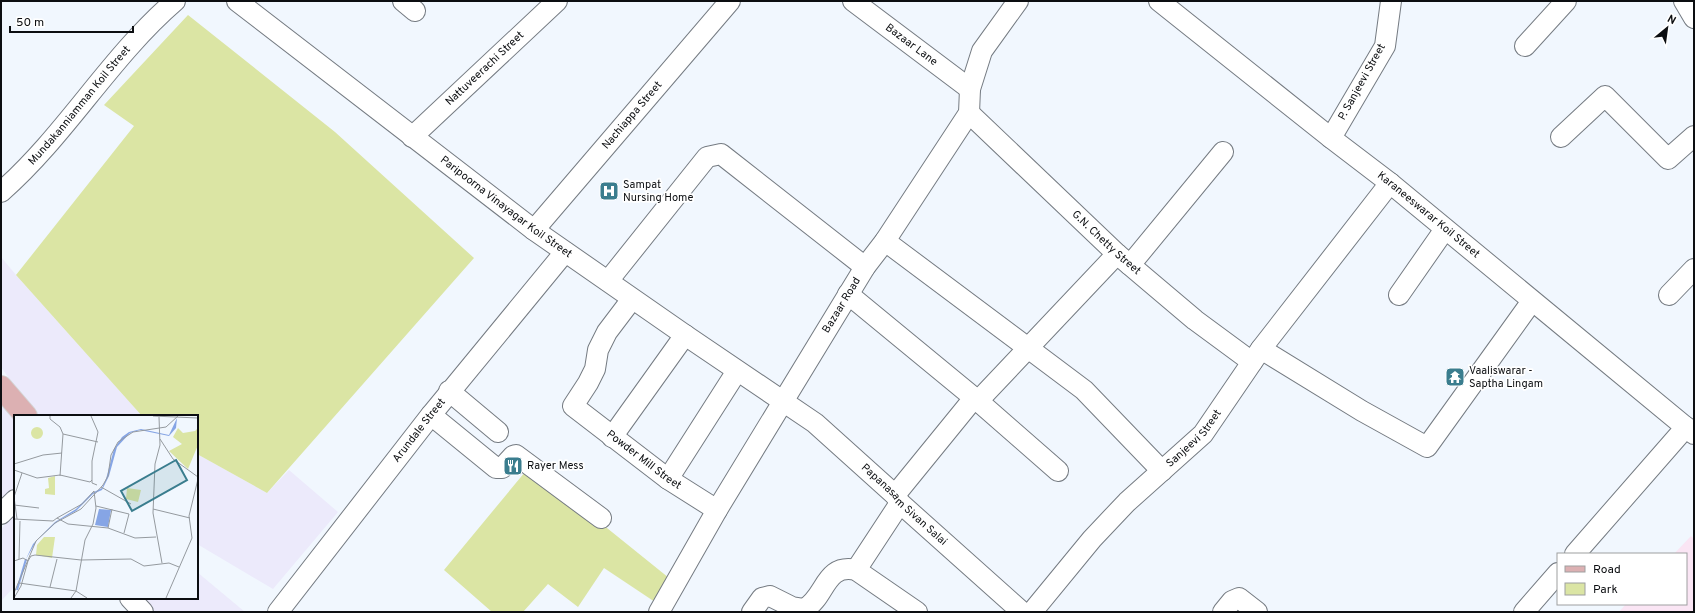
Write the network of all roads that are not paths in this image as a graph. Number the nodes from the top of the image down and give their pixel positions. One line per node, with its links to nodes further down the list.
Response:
1 (175, 1): 21 (street, Mundakanniamman Koil Street)
2 (237, 1): 15 (street, Paripoorna Vinayagar Koil Street)
3 (558, 1): 15 (street, Nattuveerachi Street)
4 (730, 1): 23 (street, Nachiappa Street)
5 (853, 1): 13 (street, Bazaar Lane)
6 (1018, 1): 13 (street)
7 (1160, 1): 18 (street, Karaneeswarar Koil Street)
8 (1391, 1): 18 (street, P. Sanjeevi Street)
9 (1566, 1): 12 (street)
10 (1684, 1): 11 (street)
11 (1694, 18)
12 (1525, 46)
13 (970, 89): 14 (street)
14 (969, 113): 24 (street, Bazaar Road); 26 (street, G.N. Chetty Street)
15 (412, 136): 23 (street, Paripoorna Vinayagar Koil Street)
16 (1694, 136): 17 (street)
17 (1561, 137)
18 (1331, 138): 20 (street, Karaneeswarar Koil Street)
19 (1223, 152): 26 (street)
20 (1390, 183): 22 (street, Karaneeswarar Koil Street); 37 (street, Sanjeevi Street)
21 (1, 192)
22 (1446, 229): 31 (street); 34 (street, Karaneeswarar Koil Street)
23 (534, 230): 25 (street, Paripoorna Vinayagar Koil Street)
24 (885, 241): 27 (street, Bazaar Road); 36 (street)
25 (565, 252): 29 (street, Paripoorna Vinayagar Koil Street); 40 (street, Arundale Street)
26 (1123, 259): 36 (street); 37 (street, G.N. Chetty Street)
27 (864, 267): 29 (street); 30 (street, Bazaar Road)
28 (1694, 269): 32 (street)
29 (608, 281): 33 (street, Paripoorna Vinayagar Koil Street)
30 (848, 294): 41 (street); 42 (street, Bazaar Road)
31 (1399, 295)
32 (1669, 295)
33 (632, 299): 35 (street, Paripoorna Vinayagar Koil Street); 47 (street, Powder Mill Street)
34 (1532, 301): 37 (street, G.N. Chetty Street); 45 (street, Karaneeswarar Koil Street)
35 (685, 335): 38 (street, Paripoorna Vinayagar Koil Street); 47 (street)
36 (1028, 348): 41 (street); 49 (street)
37 (1257, 356): 49 (street, Sanjeevi Street)
38 (737, 371): 42 (street, Paripoorna Vinayagar Koil Street); 50 (street)
39 (1, 387): 44 (main road)
40 (450, 392): 43 (street, Arundale Street); 46 (street)
41 (976, 399): 48 (street); 51 (street)
42 (784, 401): 51 (street, Papanasam Sivan Salai); 52 (street, Bazaar Road)
43 (431, 414): 53 (street); 61 (street, Arundale Street)
44 (25, 415)
45 (1690, 430): 54 (street)
46 (498, 432)
47 (612, 436): 50 (street, Powder Mill Street)
48 (1058, 471)
49 (1162, 471): 59 (street, Sanjeevi Street)
50 (668, 479): 52 (street, Powder Mill Street)
51 (897, 499): 55 (street); 59 (street, Papanasam Sivan Salai)
52 (717, 510): 62 (street, Bazaar Road)
53 (600, 518)
54 (1576, 553)
55 (856, 570): 58 (street); 64 (street)
56 (1557, 574): 67 (street)
57 (131, 599): 60 (street)
58 (806, 611): 63 (street)
59 (1021, 611)
60 (143, 612)
61 (278, 612)
62 (659, 612)
63 (752, 612)
64 (917, 612)
65 (1223, 612): 66 (street)
66 (1257, 612)
67 (1524, 612)

